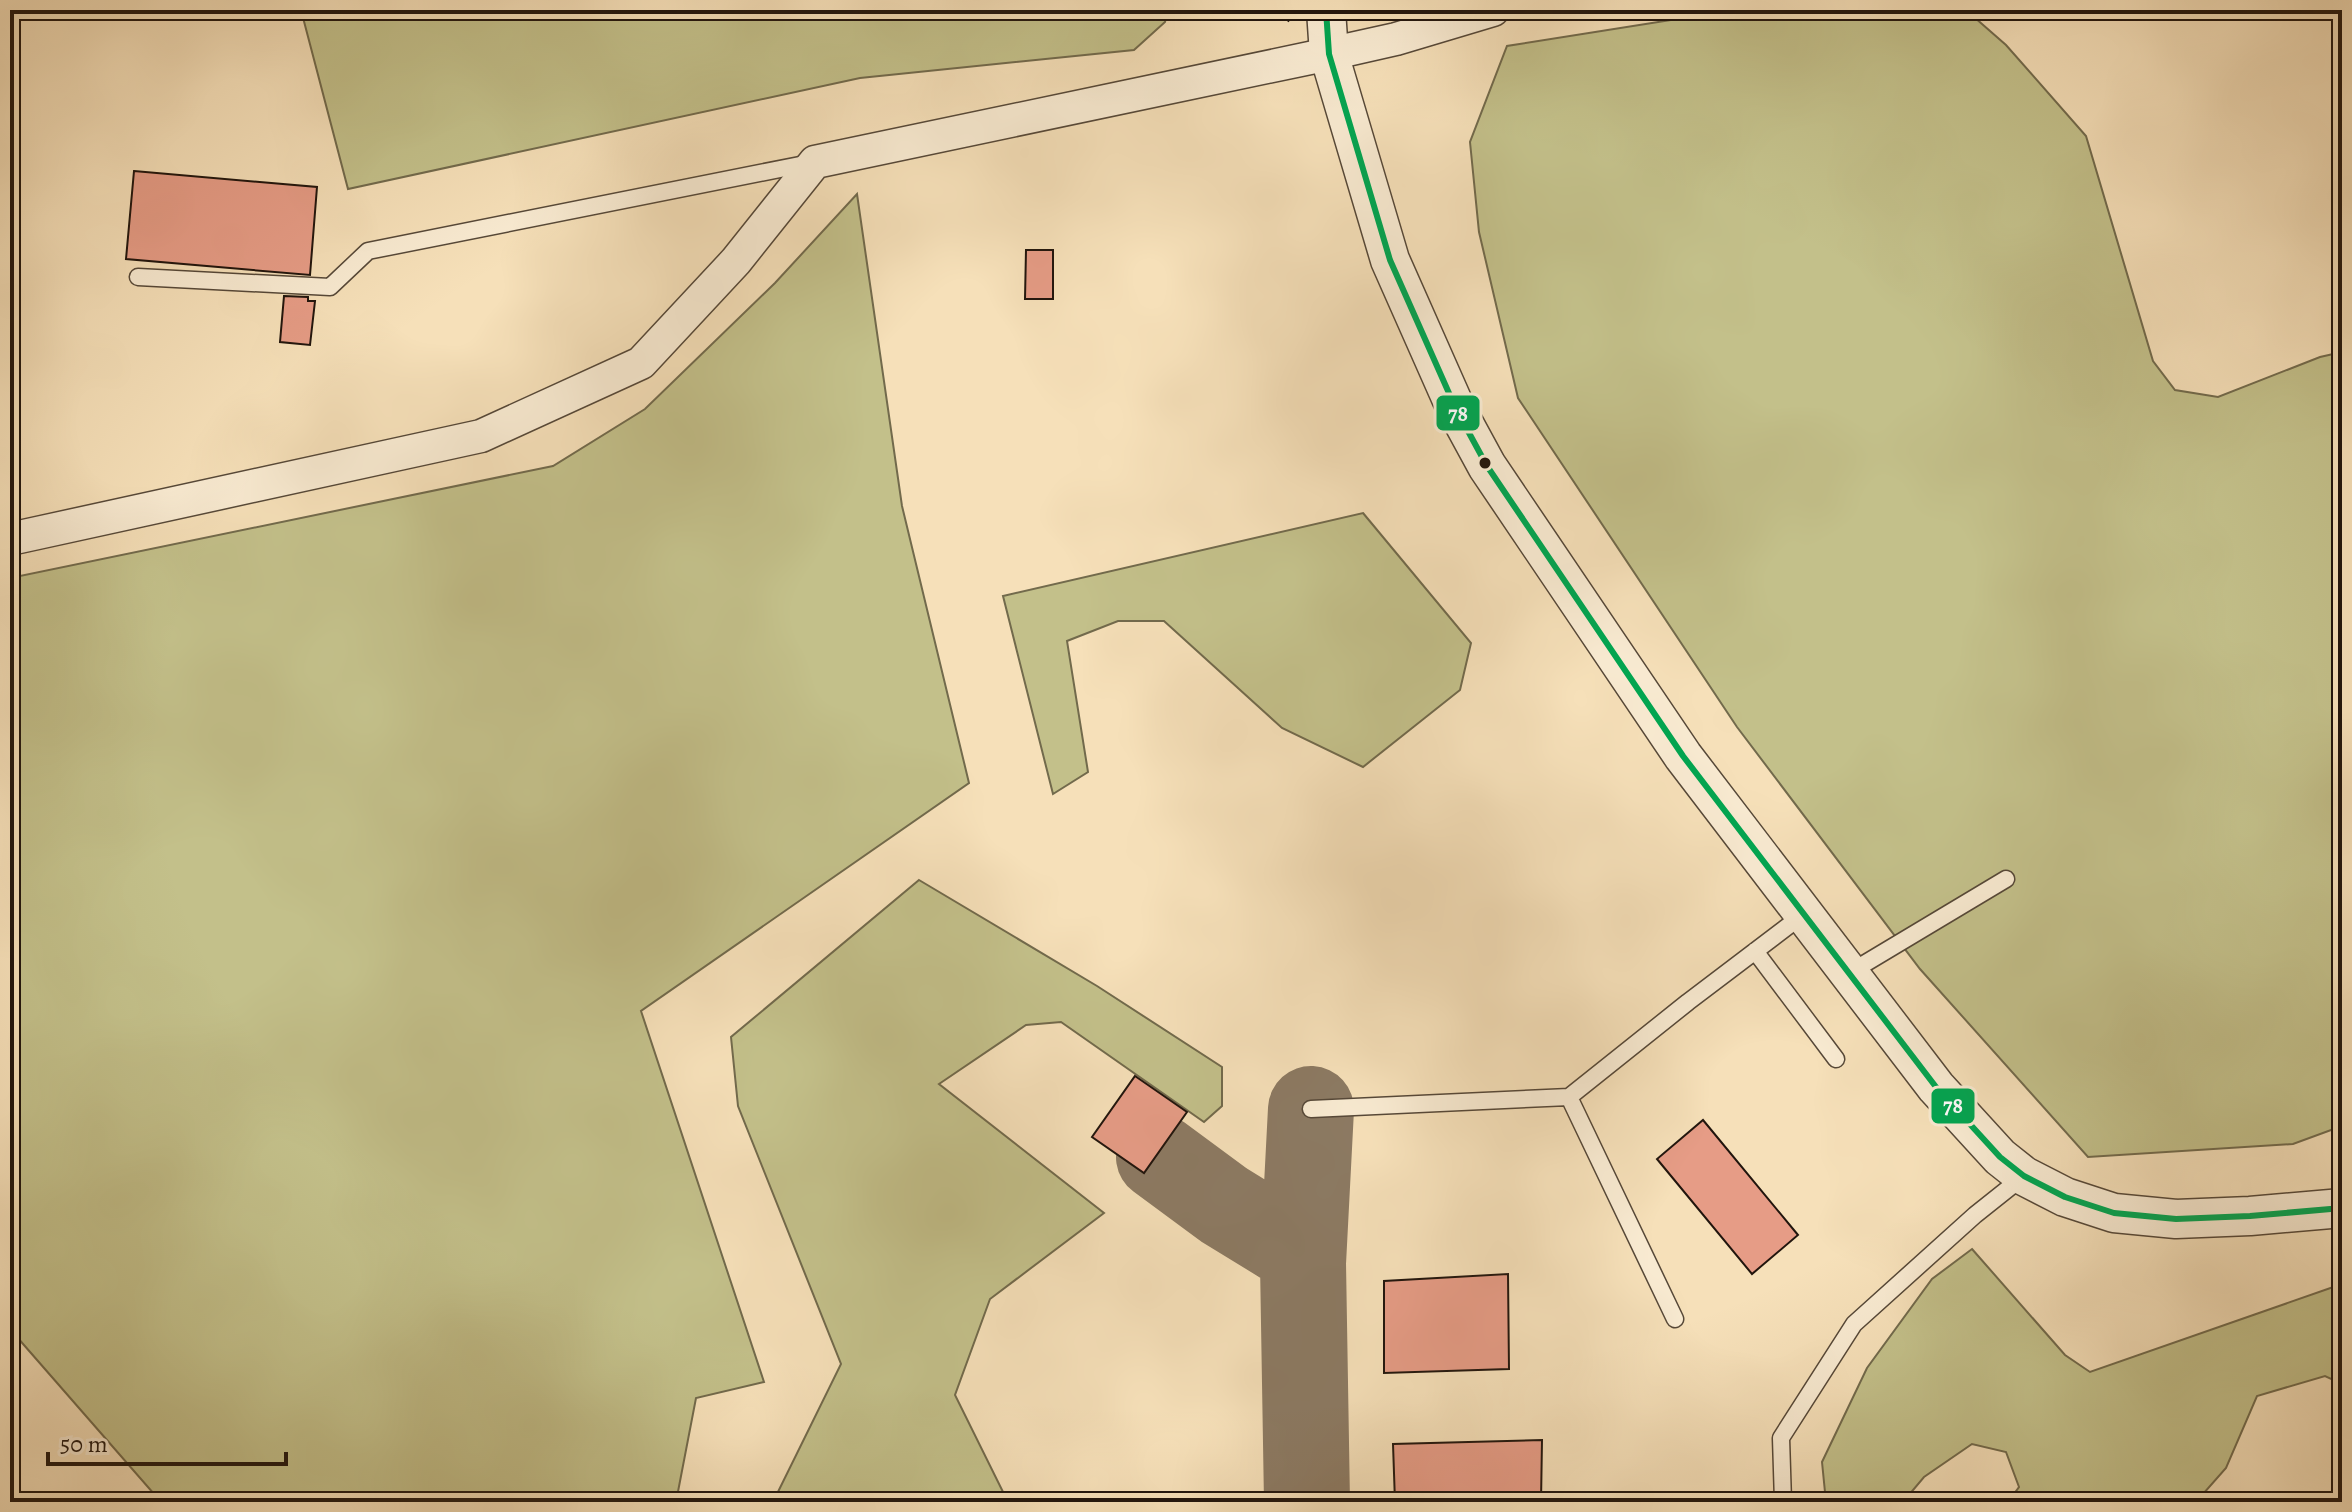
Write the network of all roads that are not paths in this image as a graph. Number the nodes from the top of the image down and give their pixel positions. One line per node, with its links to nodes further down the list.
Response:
1 (1326, 10): 3 (street)
2 (1493, 10): 3 (street)
3 (1329, 54): 4 (street); 8 (street)
4 (815, 162): 5 (lane); 6 (street)
5 (138, 277)
6 (10, 539)
7 (2006, 879): 10 (lane)
8 (1804, 914): 9 (lane); 10 (street)
9 (1755, 951): 11 (lane); 12 (lane)
10 (1849, 973): 14 (street)
11 (1836, 1059)
12 (1569, 1097): 13 (lane); 16 (lane)
13 (1311, 1109)
14 (2024, 1176): 15 (street); 17 (lane)
15 (2342, 1208)
16 (1675, 1319)
17 (1783, 1502)

